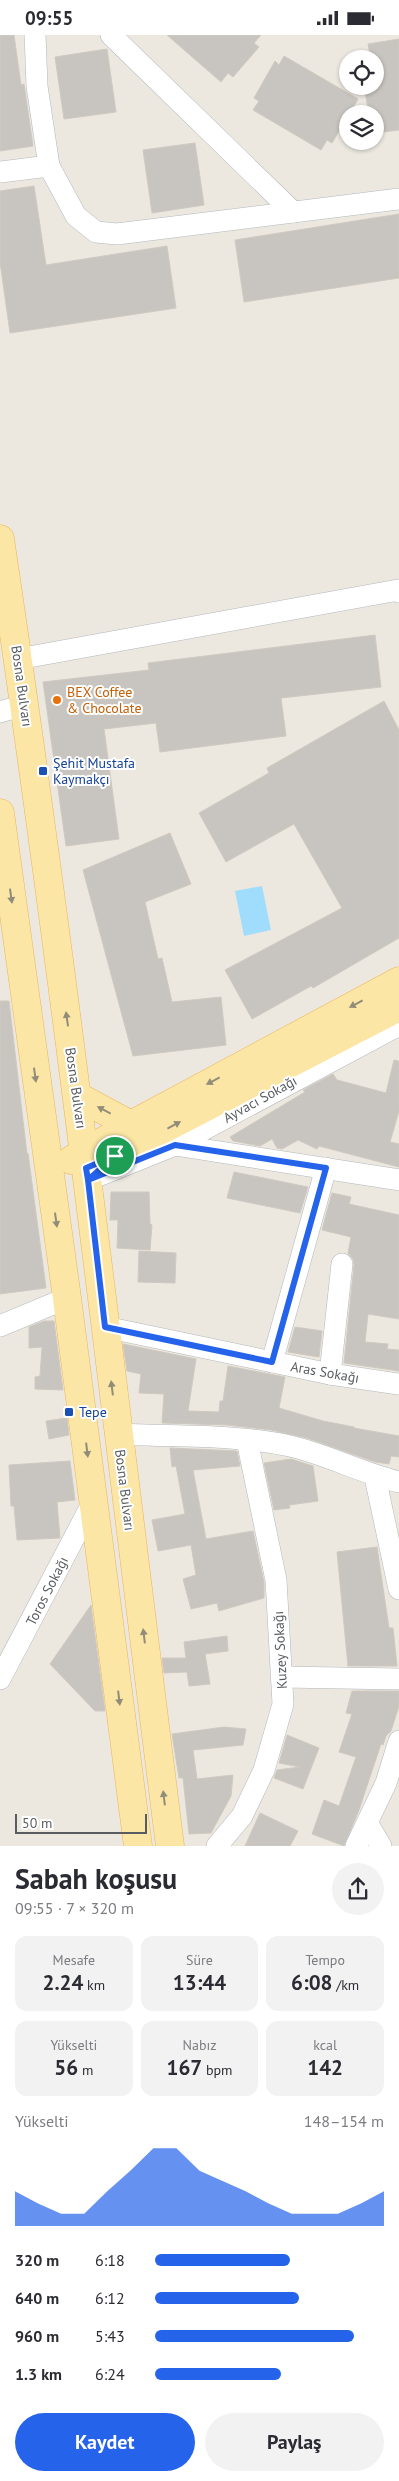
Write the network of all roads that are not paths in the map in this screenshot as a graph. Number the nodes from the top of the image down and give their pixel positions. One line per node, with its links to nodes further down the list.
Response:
1 (35, 35): 3 (street)
2 (112, 35): 6 (street)
3 (50, 166): 4 (street); 6 (street)
4 (0, 172)
5 (399, 199): 6 (street)
6 (293, 212)
7 (0, 539): 9 (main road, Bosna Bulvarı)
8 (398, 591): 9 (street)
9 (18, 659): 10 (main road, Bosna Bulvarı)
10 (12, 708): 15 (main road, Bosna Bulvarı, one-way to 10)
11 (0, 813): 21 (main road, one-way to 21)
12 (399, 981): 16 (main road, one-way to 16)
13 (399, 1007): 18 (main road, one-way to 13)
14 (399, 1025): 17 (street, Ayvacı Sokağı)
15 (77, 1096): 16 (main road, one-way to 15); 19 (main road, Bosna Bulvarı)
16 (131, 1125): 19 (main road)
17 (175, 1145): 18 (street, Ayvacı Sokağı); 20 (street)
18 (117, 1162): 19 (main road)
19 (86, 1167): 21 (main road); 26 (main road, Bosna Bulvarı)
20 (326, 1168): 22 (street); 27 (street)
21 (49, 1171): 24 (main road, one-way to 24)
22 (399, 1180)
23 (342, 1264): 28 (street)
24 (67, 1297): 25 (street); 34 (main road, one-way to 34)
25 (0, 1326)
26 (105, 1327): 27 (street, Aras Sokağı); 30 (main road, Bosna Bulvarı, one-way to 26)
27 (272, 1362): 28 (street, Aras Sokağı)
28 (330, 1374): 29 (street, Aras Sokağı)
29 (399, 1383)
30 (118, 1434): 31 (street); 42 (main road, Bosna Bulvarı, one-way to 30)
31 (247, 1440): 32 (street); 37 (street, Kuzey Sokağı)
32 (375, 1477): 33 (street); 35 (street)
33 (399, 1482)
34 (93, 1502): 36 (street, Toros Sokağı); 41 (main road, one-way to 41)
35 (399, 1589)
36 (2, 1674)
37 (283, 1677): 38 (street); 43 (street, Kuzey Sokağı)
38 (399, 1679)
39 (399, 1741): 40 (street)
40 (368, 1824): 44 (street); 45 (street)
41 (138, 1846)
42 (170, 1846)
43 (218, 1846)
44 (356, 1846)
45 (381, 1846)

